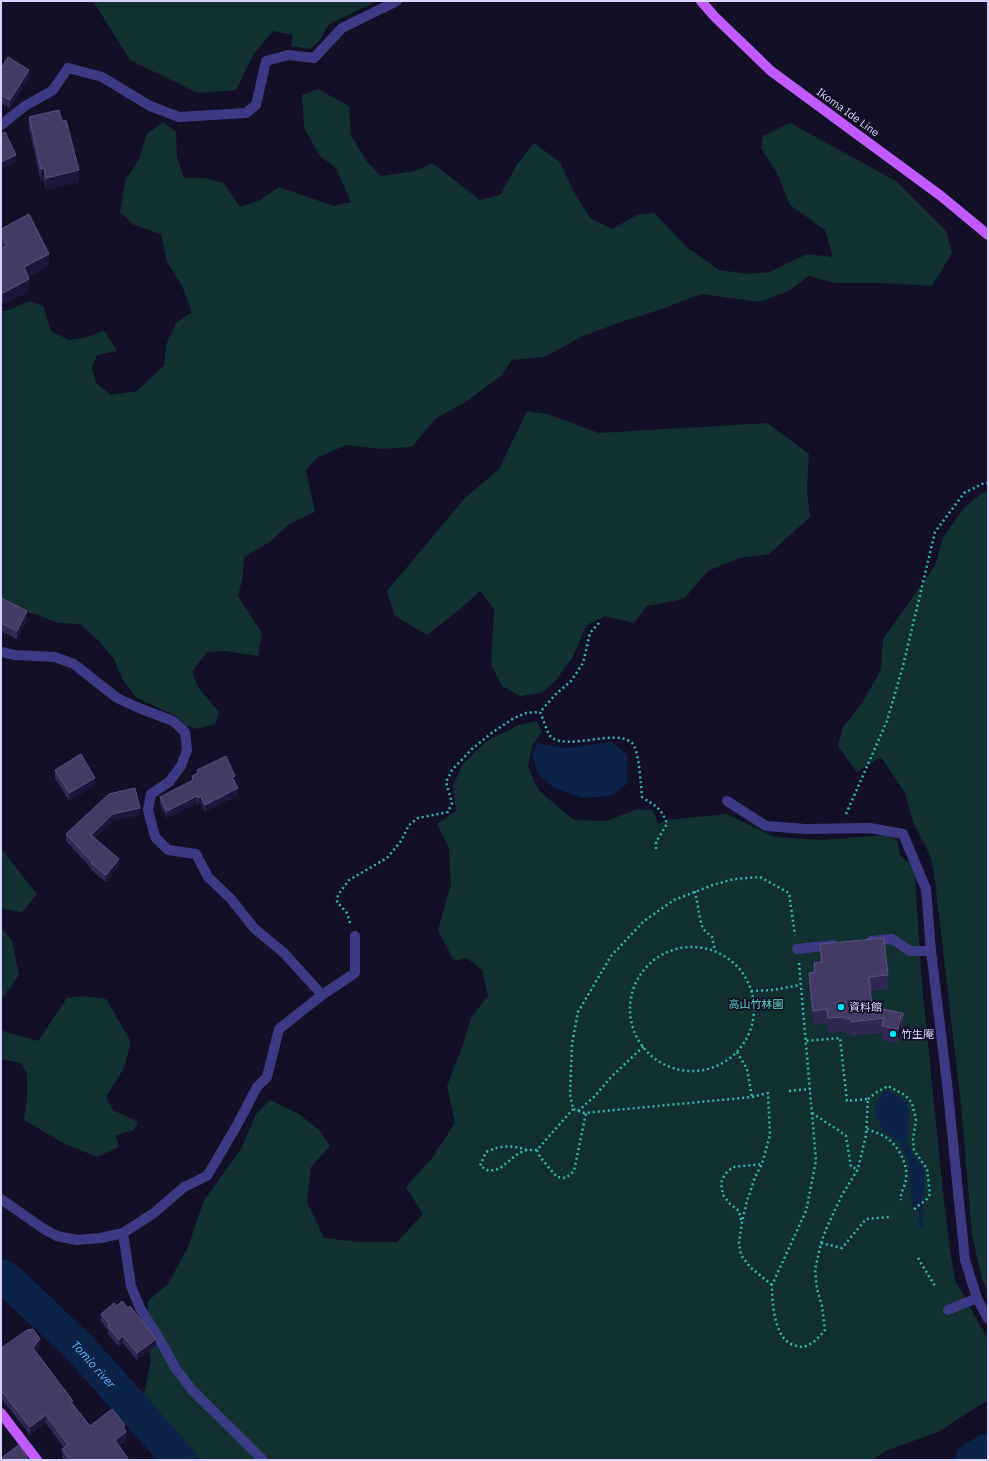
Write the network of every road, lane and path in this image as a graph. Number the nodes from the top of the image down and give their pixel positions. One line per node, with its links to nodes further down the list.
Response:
1 (397, 1): 3 (street)
2 (701, 1): 4 (main road, Ikoma Ide Line)
3 (1, 125)
4 (988, 235)
5 (988, 483): 10 (path)
6 (599, 623): 8 (path)
7 (1, 652): 21 (street)
8 (540, 712): 11 (path); 13 (path)
9 (727, 801): 18 (street)
10 (845, 814)
11 (656, 849)
12 (695, 891): 16 (path); 17 (path); 29 (path)
13 (355, 936): 21 (street)
14 (860, 942): 18 (street)
15 (844, 944): 16 (street)
16 (797, 949): 19 (path)
17 (715, 951): 20 (path); 23 (path)
18 (931, 951): 48 (street)
19 (800, 985): 20 (path); 22 (path)
20 (751, 991): 24 (path)
21 (322, 995): 43 (street)
22 (805, 1041): 25 (path); 28 (path)
23 (644, 1046): 24 (path); 30 (path)
24 (736, 1052): 27 (path)
25 (810, 1089): 26 (path); 32 (path)
26 (789, 1091)
27 (752, 1097): 31 (path); 36 (path)
28 (868, 1099): 33 (path); 40 (path)
29 (573, 1109): 30 (path); 35 (path)
30 (578, 1111): 31 (path)
31 (586, 1113): 35 (path)
32 (811, 1113): 37 (path); 46 (path)
33 (867, 1129): 37 (path); 39 (path)
34 (527, 1150): 34 (path); 35 (path)
35 (537, 1150)
36 (762, 1164): 42 (path); 42 (path)
37 (858, 1169): 44 (path)
38 (1, 1199): 43 (street)
39 (901, 1200)
40 (914, 1210)
41 (889, 1217): 44 (path)
42 (742, 1222): 46 (path)
43 (124, 1233): 53 (street)
44 (821, 1243): 46 (path)
45 (918, 1258): 47 (path)
46 (772, 1285)
47 (935, 1286)
48 (977, 1298): 49 (street); 50 (street)
49 (948, 1310)
50 (988, 1319)
51 (1, 1413): 52 (main road)
52 (36, 1460)
53 (263, 1460)

